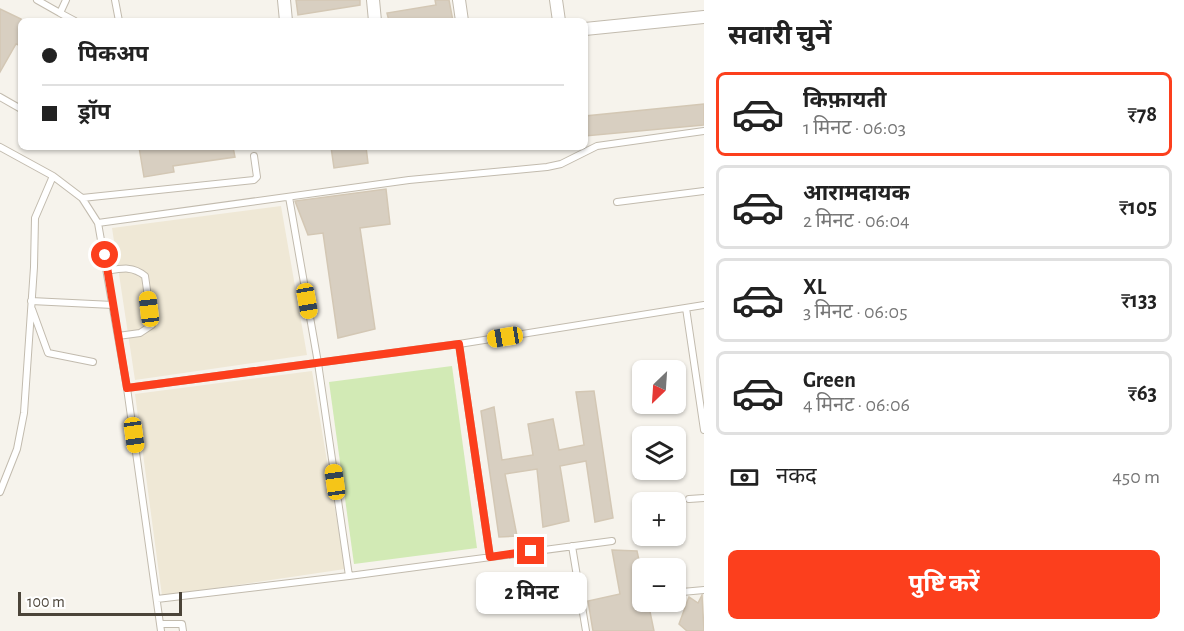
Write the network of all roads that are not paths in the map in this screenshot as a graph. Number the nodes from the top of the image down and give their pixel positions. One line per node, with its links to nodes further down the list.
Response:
1 (37, 0): 8 (lane)
2 (66, 0): 8 (lane)
3 (115, 0): 11 (lane)
4 (284, 0): 12 (street)
5 (373, 0): 13 (street)
6 (459, 0): 14 (street)
7 (556, 0): 15 (street)
8 (60, 13): 10 (lane)
9 (704, 17): 16 (street)
10 (69, 18)
11 (118, 18)
12 (285, 18)
13 (375, 18)
14 (462, 18)
15 (559, 18)
16 (588, 29)
17 (0, 97): 18 (lane)
18 (18, 107)
19 (704, 131): 24 (lane)
20 (0, 147): 22 (lane)
21 (254, 156): 25 (lane)
22 (54, 176): 25 (lane); 29 (lane)
23 (704, 191): 26 (lane)
24 (289, 197): 27 (lane); 36 (lane)
25 (82, 198): 27 (lane)
26 (617, 202)
27 (98, 223): 28 (lane)
28 (107, 271): 30 (lane); 33 (lane)
29 (31, 304): 30 (lane); 35 (lane); 39 (lane)
30 (113, 305): 33 (lane)
31 (704, 305): 32 (lane)
32 (686, 308): 34 (lane); 38 (lane)
33 (118, 336): 37 (lane)
34 (459, 344): 36 (lane); 44 (lane)
35 (93, 362)
36 (318, 363): 37 (lane); 45 (lane)
37 (127, 388): 48 (lane)
38 (704, 430)
39 (0, 492)
40 (704, 498): 41 (lane)
41 (688, 499)
42 (612, 541): 43 (lane)
43 (572, 546): 44 (lane); 51 (lane)
44 (490, 557): 45 (lane)
45 (349, 576): 48 (lane)
46 (704, 590): 47 (lane)
47 (686, 591)
48 (157, 599): 49 (lane)
49 (160, 628): 50 (lane)
50 (183, 631)
51 (586, 631)

